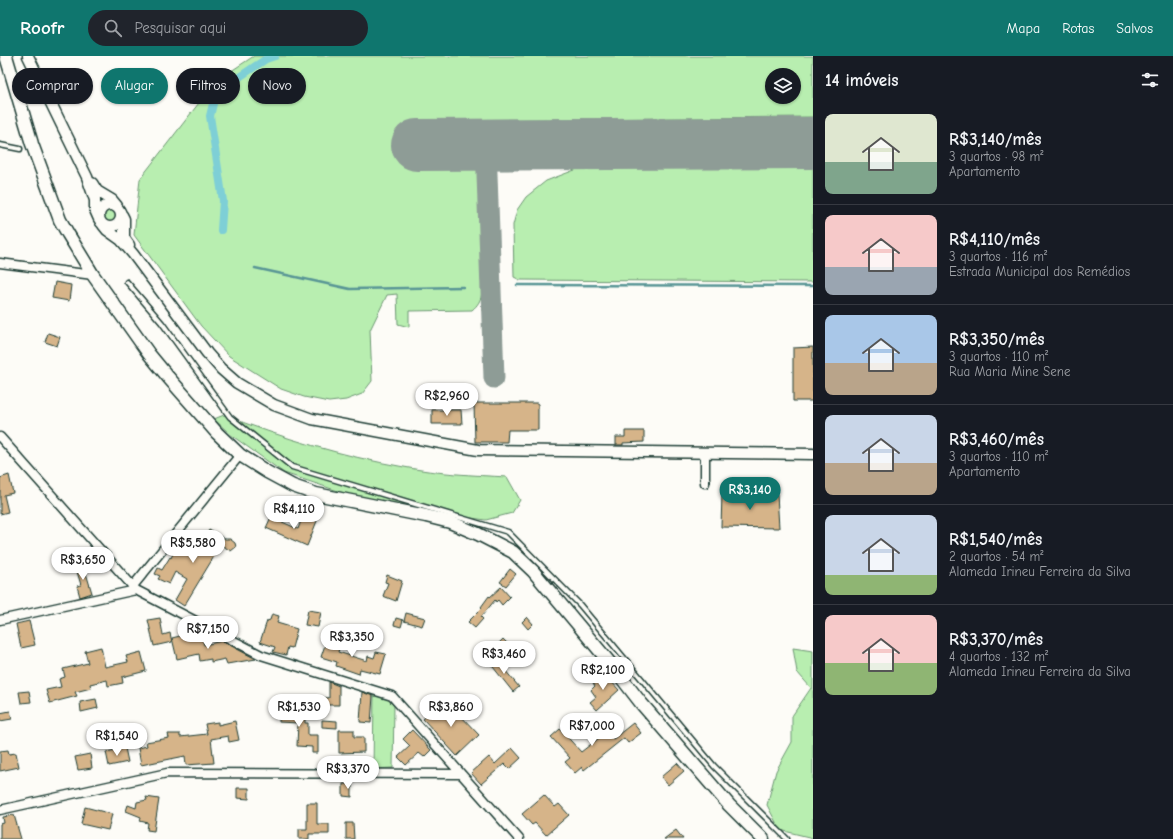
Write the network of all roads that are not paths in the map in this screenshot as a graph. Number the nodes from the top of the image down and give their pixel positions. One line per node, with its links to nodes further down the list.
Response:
1 (6, 56): 10 (main road)
2 (28, 56): 5 (street)
3 (0, 145): 4 (lane)
4 (20, 148)
5 (87, 177): 6 (street); 7 (street)
6 (120, 210): 7 (street); 7 (street); 8 (street)
7 (101, 222): 8 (street)
8 (133, 254): 14 (street)
9 (0, 263): 10 (street)
10 (93, 275): 16 (main road)
11 (126, 282): 24 (lane)
12 (0, 437): 13 (street)
13 (4, 445): 18 (street)
14 (705, 453): 15 (street); 17 (street)
15 (813, 454)
16 (240, 455): 18 (street); 23 (main road)
17 (705, 483)
18 (135, 588): 19 (street); 20 (street)
19 (0, 620)
20 (461, 774): 21 (street); 22 (street)
21 (0, 810)
22 (519, 839)
23 (763, 839)
24 (787, 839)

